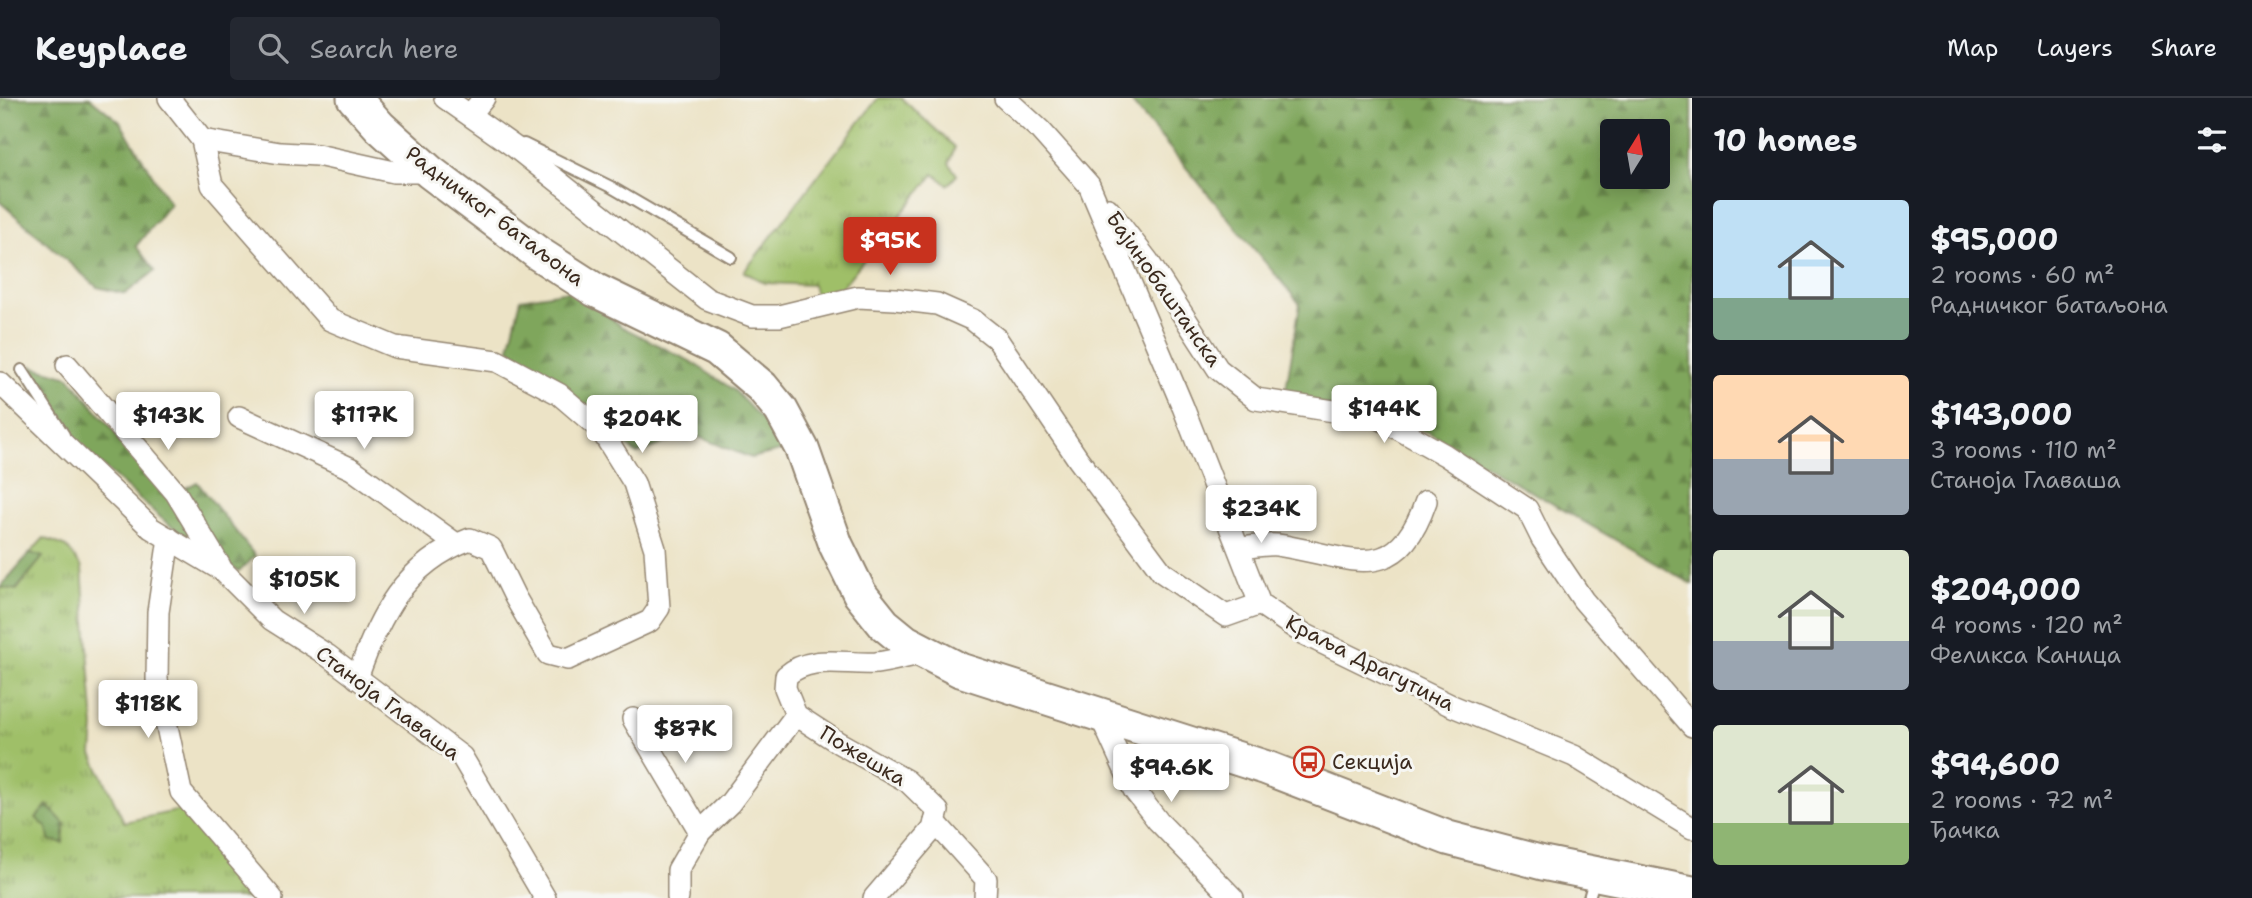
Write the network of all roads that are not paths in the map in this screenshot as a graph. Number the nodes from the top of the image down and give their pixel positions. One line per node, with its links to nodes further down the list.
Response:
1 (169, 98): 7 (street)
2 (354, 98): 8 (main road, Радничког батаљона)
3 (445, 98): 6 (street)
4 (484, 98): 6 (street)
5 (1005, 98): 9 (street)
6 (476, 119): 10 (lane); 21 (street)
7 (202, 139): 8 (street); 18 (street)
8 (430, 172): 22 (main road, Радничког батаљона)
9 (1089, 185): 19 (street); 27 (street, Бајинобаштанска)
10 (731, 257)
11 (68, 365): 20 (street, Станоја Главаша)
12 (22, 370): 15 (lane, Станоја Главаша)
13 (0, 383): 15 (street, Станоја Главаша)
14 (239, 417): 18 (street)
15 (72, 449): 17 (street, Станоја Главаша)
16 (1426, 501): 19 (street)
17 (169, 538): 20 (street, Станоја Главаша); 33 (street)
18 (456, 544): 23 (street)
19 (1240, 548): 21 (street)
20 (223, 570): 23 (street, Станоја Главаша)
21 (1260, 604): 29 (street, Краља Драгутина)
22 (925, 653): 24 (street, Пожешка); 25 (main road, Радничког батаљона)
23 (357, 678): 34 (street, Станоја Главаша)
24 (796, 715): 28 (street, Пожешка); 30 (street, Пожешка)
25 (1100, 715): 31 (main road, Радничког батаљона); 38 (street)
26 (634, 719): 30 (street)
27 (1692, 726)
28 (935, 822): 36 (street); 37 (street)
29 (1692, 828)
30 (700, 832): 35 (street, Пожешка)
31 (1593, 886): 32 (main road, Радничког батаљона)
32 (1692, 893)
33 (272, 898)
34 (545, 898)
35 (678, 898)
36 (874, 898)
37 (985, 898)
38 (1233, 898)

